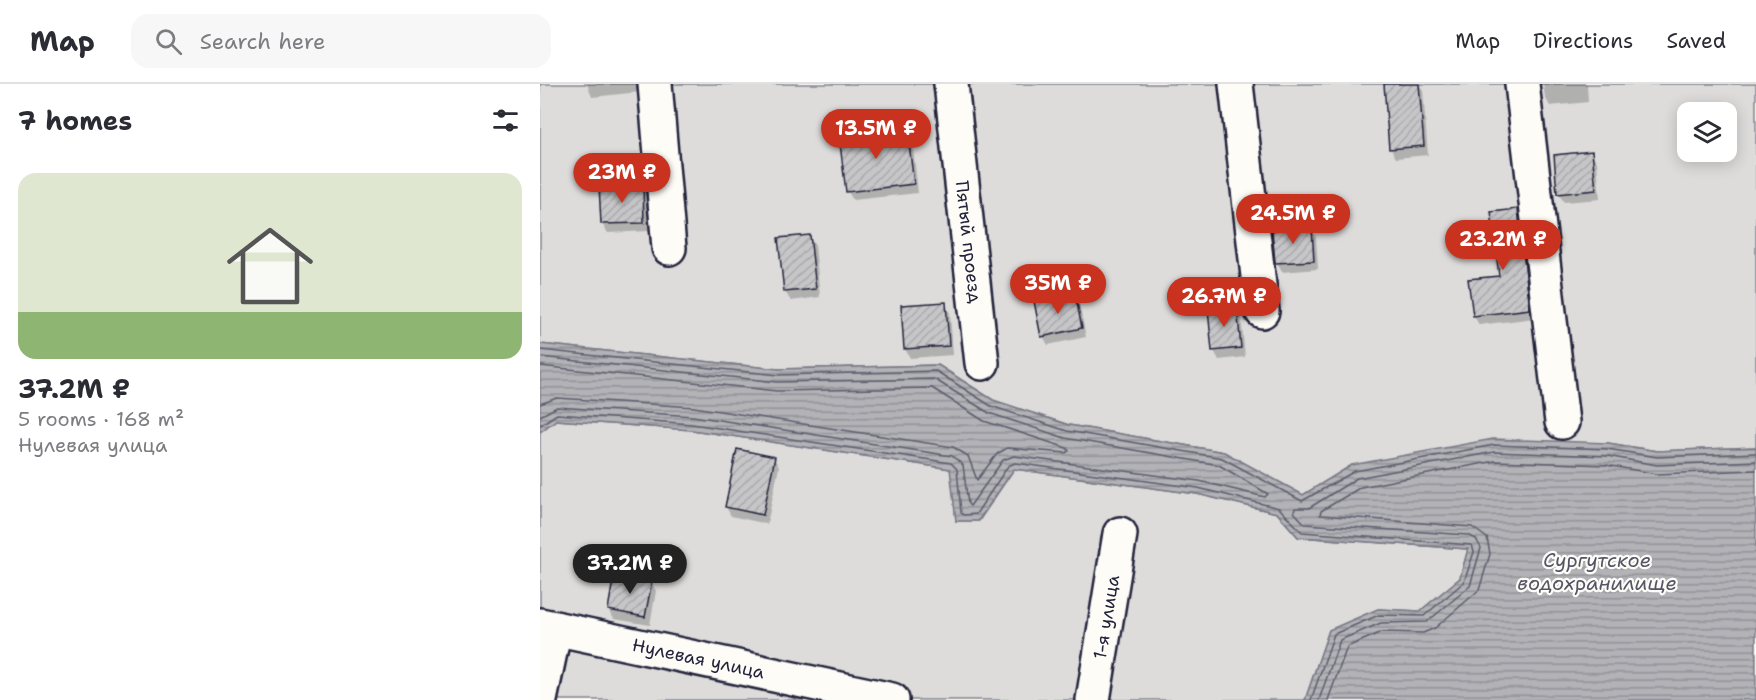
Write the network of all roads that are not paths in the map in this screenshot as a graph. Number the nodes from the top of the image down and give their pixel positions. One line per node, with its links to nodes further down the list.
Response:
1 (655, 84): 5 (street)
2 (951, 84): 7 (street, Пятый проезд)
3 (1236, 84): 6 (street)
4 (1522, 84): 8 (street)
5 (669, 248)
6 (1262, 311)
7 (982, 363)
8 (1562, 422)
9 (1120, 534): 14 (street, 1-я улица)
10 (548, 626): 11 (street, Нулевая улица); 12 (street)
11 (803, 691): 13 (street, Нулевая улица)
12 (540, 700)
13 (892, 700)
14 (1092, 700)

